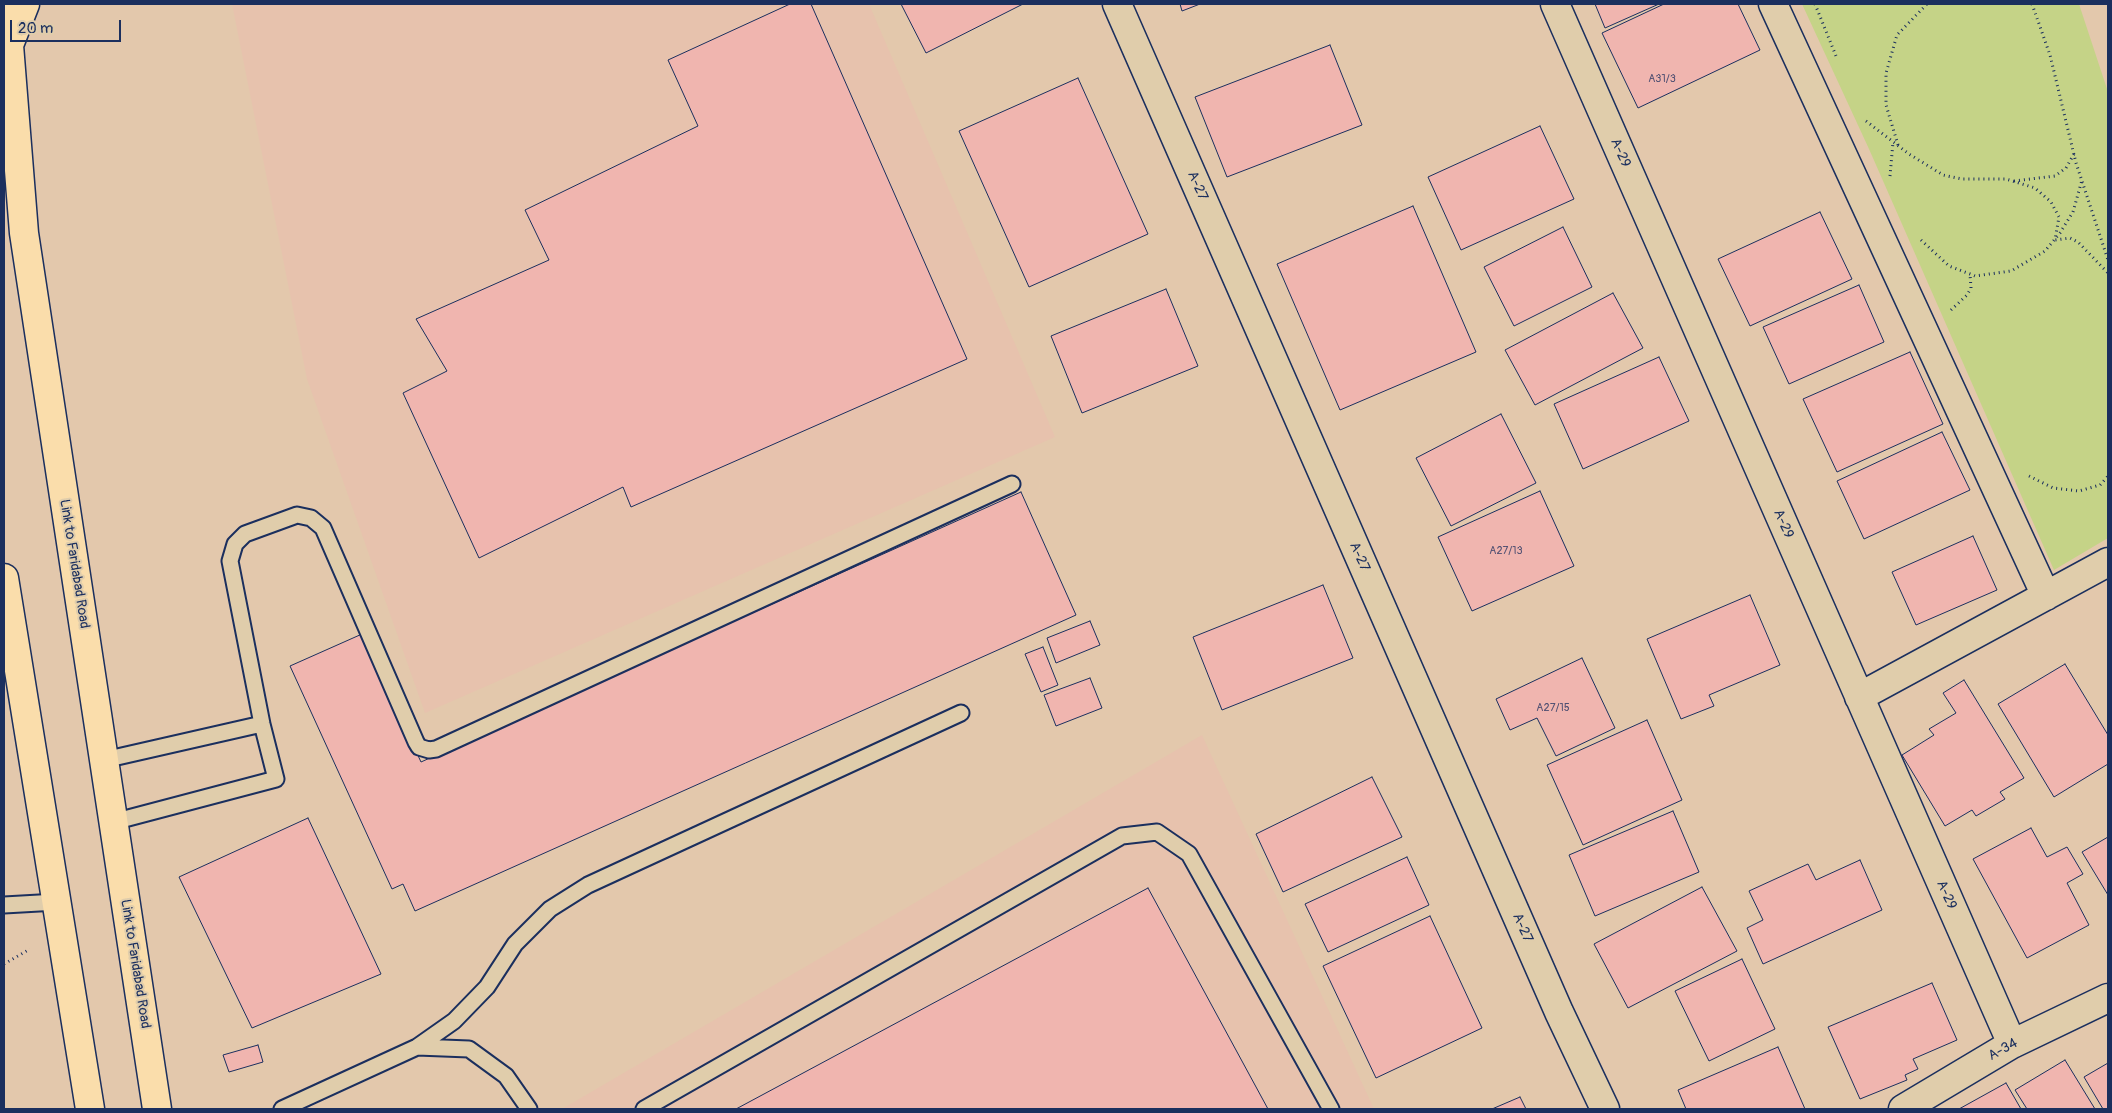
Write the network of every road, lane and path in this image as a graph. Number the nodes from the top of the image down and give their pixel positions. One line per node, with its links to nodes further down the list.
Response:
1 (25, 4): 8 (main road)
2 (1117, 4): 44 (street, A-27)
3 (1555, 4): 28 (street, A-29)
4 (1772, 4): 27 (street)
5 (1927, 4): 11 (path)
6 (2032, 4): 12 (path)
7 (4, 17): 8 (main road, Link to Faridabad Road)
8 (9, 46): 31 (main road, Link to Faridabad Road)
9 (1863, 119): 10 (path)
10 (1893, 142): 11 (path); 15 (path)
11 (1898, 146): 14 (path)
12 (2074, 153): 13 (path); 14 (path)
13 (2082, 180): 17 (path); 18 (path)
14 (2012, 181): 17 (path)
15 (1890, 182)
16 (1920, 239): 20 (path)
17 (2055, 240): 19 (path); 20 (path)
18 (2108, 260)
19 (2108, 273)
20 (1970, 274): 21 (path)
21 (1948, 312)
22 (2028, 475): 23 (path)
23 (2108, 476)
24 (1012, 484): 30 (lane)
25 (2108, 562): 27 (street)
26 (4, 578): 33 (main road)
27 (2046, 596): 28 (street)
28 (1859, 697): 36 (street, A-29)
29 (961, 714): 37 (lane)
30 (262, 724): 31 (lane); 32 (lane)
31 (104, 760): 32 (main road, Link to Faridabad Road)
32 (113, 822): 39 (main road, Link to Faridabad Road)
33 (56, 902): 34 (lane); 38 (main road)
34 (4, 905)
35 (2108, 998): 36 (street, A-34)
36 (2012, 1044): 45 (street, A-34)
37 (417, 1047): 40 (lane); 41 (lane)
38 (90, 1109)
39 (156, 1109)
40 (282, 1109)
41 (529, 1109)
42 (644, 1109): 43 (lane)
43 (1331, 1109)
44 (1605, 1109)
45 (1903, 1109)

